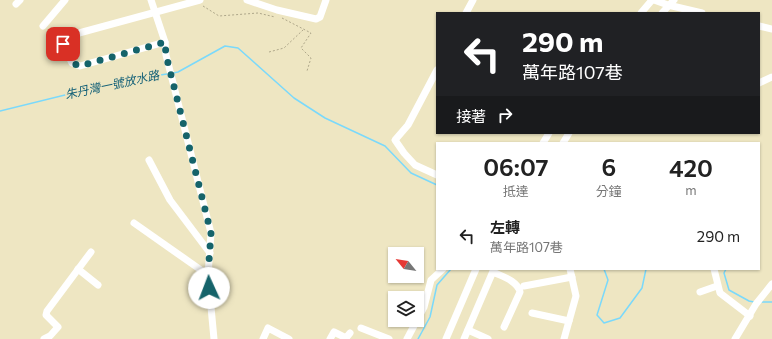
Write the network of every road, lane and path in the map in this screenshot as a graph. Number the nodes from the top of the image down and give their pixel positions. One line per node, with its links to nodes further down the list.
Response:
1 (65, 0): 14 (street)
2 (151, 0): 9 (street)
3 (247, 0): 4 (street)
4 (326, 0)
5 (473, 0): 10 (street)
6 (653, 0): 8 (street); 11 (street)
7 (201, 3): 9 (street); 17 (path)
8 (671, 3): 12 (street); 13 (street)
9 (155, 11): 18 (street); 18 (street)
10 (467, 12)
11 (642, 12)
12 (663, 12)
13 (699, 12)
14 (43, 26)
15 (760, 26): 16 (street)
16 (772, 29)
17 (303, 30): 19 (path); 20 (path)
18 (165, 42): 28 (street)
19 (269, 52)
20 (307, 71)
21 (436, 72): 25 (street)
22 (772, 77): 23 (street)
23 (760, 83)
24 (148, 160): 28 (street)
25 (436, 175)
26 (134, 223): 35 (street)
27 (91, 252): 29 (street)
28 (210, 253): 35 (street)
29 (78, 269): 38 (street); 49 (street)
30 (442, 270): 55 (street)
31 (476, 270): 56 (street)
32 (493, 270): 45 (street); 47 (street)
33 (570, 270): 36 (street)
34 (714, 270): 40 (street)
35 (208, 275): 50 (street)
36 (572, 277): 39 (street); 44 (street)
37 (772, 284): 43 (street)
38 (98, 285)
39 (524, 286)
40 (717, 286): 41 (street); 43 (street)
41 (700, 292)
42 (532, 313): 44 (street)
43 (750, 316): 60 (street)
44 (569, 322): 59 (street)
45 (504, 327)
46 (361, 328): 54 (street)
47 (468, 330): 57 (street); 58 (street)
48 (350, 333): 53 (street)
49 (44, 339)
50 (214, 339)
51 (263, 339): 52 (street)
52 (290, 339)
53 (330, 339)
54 (389, 339)
55 (407, 339)
56 (446, 339)
57 (464, 339)
58 (488, 339)
59 (564, 339)
60 (735, 339)

